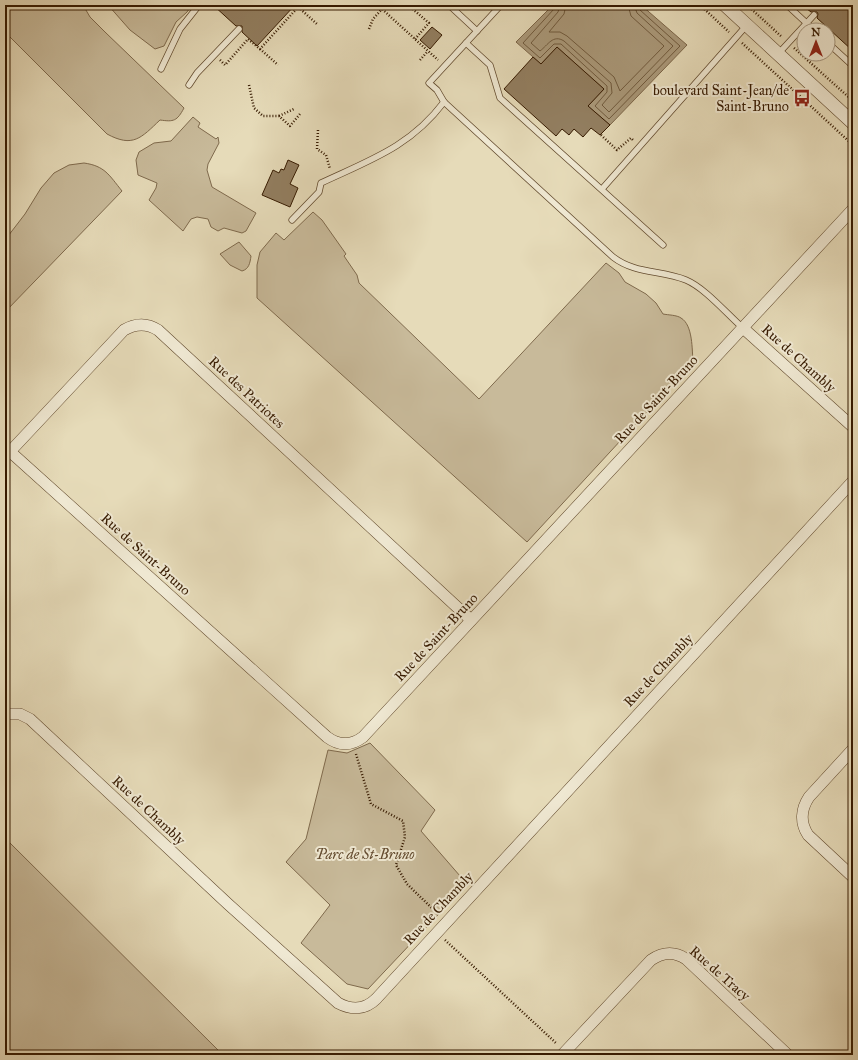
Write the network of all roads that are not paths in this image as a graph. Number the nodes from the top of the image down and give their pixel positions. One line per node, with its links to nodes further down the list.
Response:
1 (199, 5): 19 (lane)
2 (449, 5): 13 (lane)
3 (501, 5): 13 (lane)
4 (725, 5): 11 (street)
5 (787, 5): 7 (lane)
6 (797, 5): 7 (lane)
7 (792, 10): 9 (lane)
8 (814, 16): 10 (lane)
9 (806, 22)
10 (808, 22)
11 (747, 25): 17 (street); 23 (lane)
12 (239, 29): 20 (lane)
13 (477, 31): 15 (lane)
14 (796, 35): 17 (lane)
15 (466, 43): 21 (lane); 23 (lane)
16 (836, 50): 18 (lane)
17 (778, 54): 22 (street)
18 (853, 66)
19 (161, 68)
20 (189, 85)
21 (444, 102): 25 (lane); 27 (lane)
22 (853, 123)
23 (602, 189): 26 (lane)
24 (853, 210): 27 (street, Rue de Saint-Bruno)
25 (292, 220)
26 (663, 245)
27 (742, 328): 28 (street, Rue de Chambly); 31 (street, Rue de Saint-Bruno)
28 (853, 426)
29 (7, 452): 31 (street, Rue de Saint-Bruno); 31 (street, Rue des Patriotes)
30 (853, 481): 32 (street, Rue de Chambly)
31 (471, 620)
32 (5, 714)
33 (853, 749): 34 (street)
34 (853, 877)
35 (564, 1053): 36 (street, Rue de Tracy)
36 (788, 1055)

